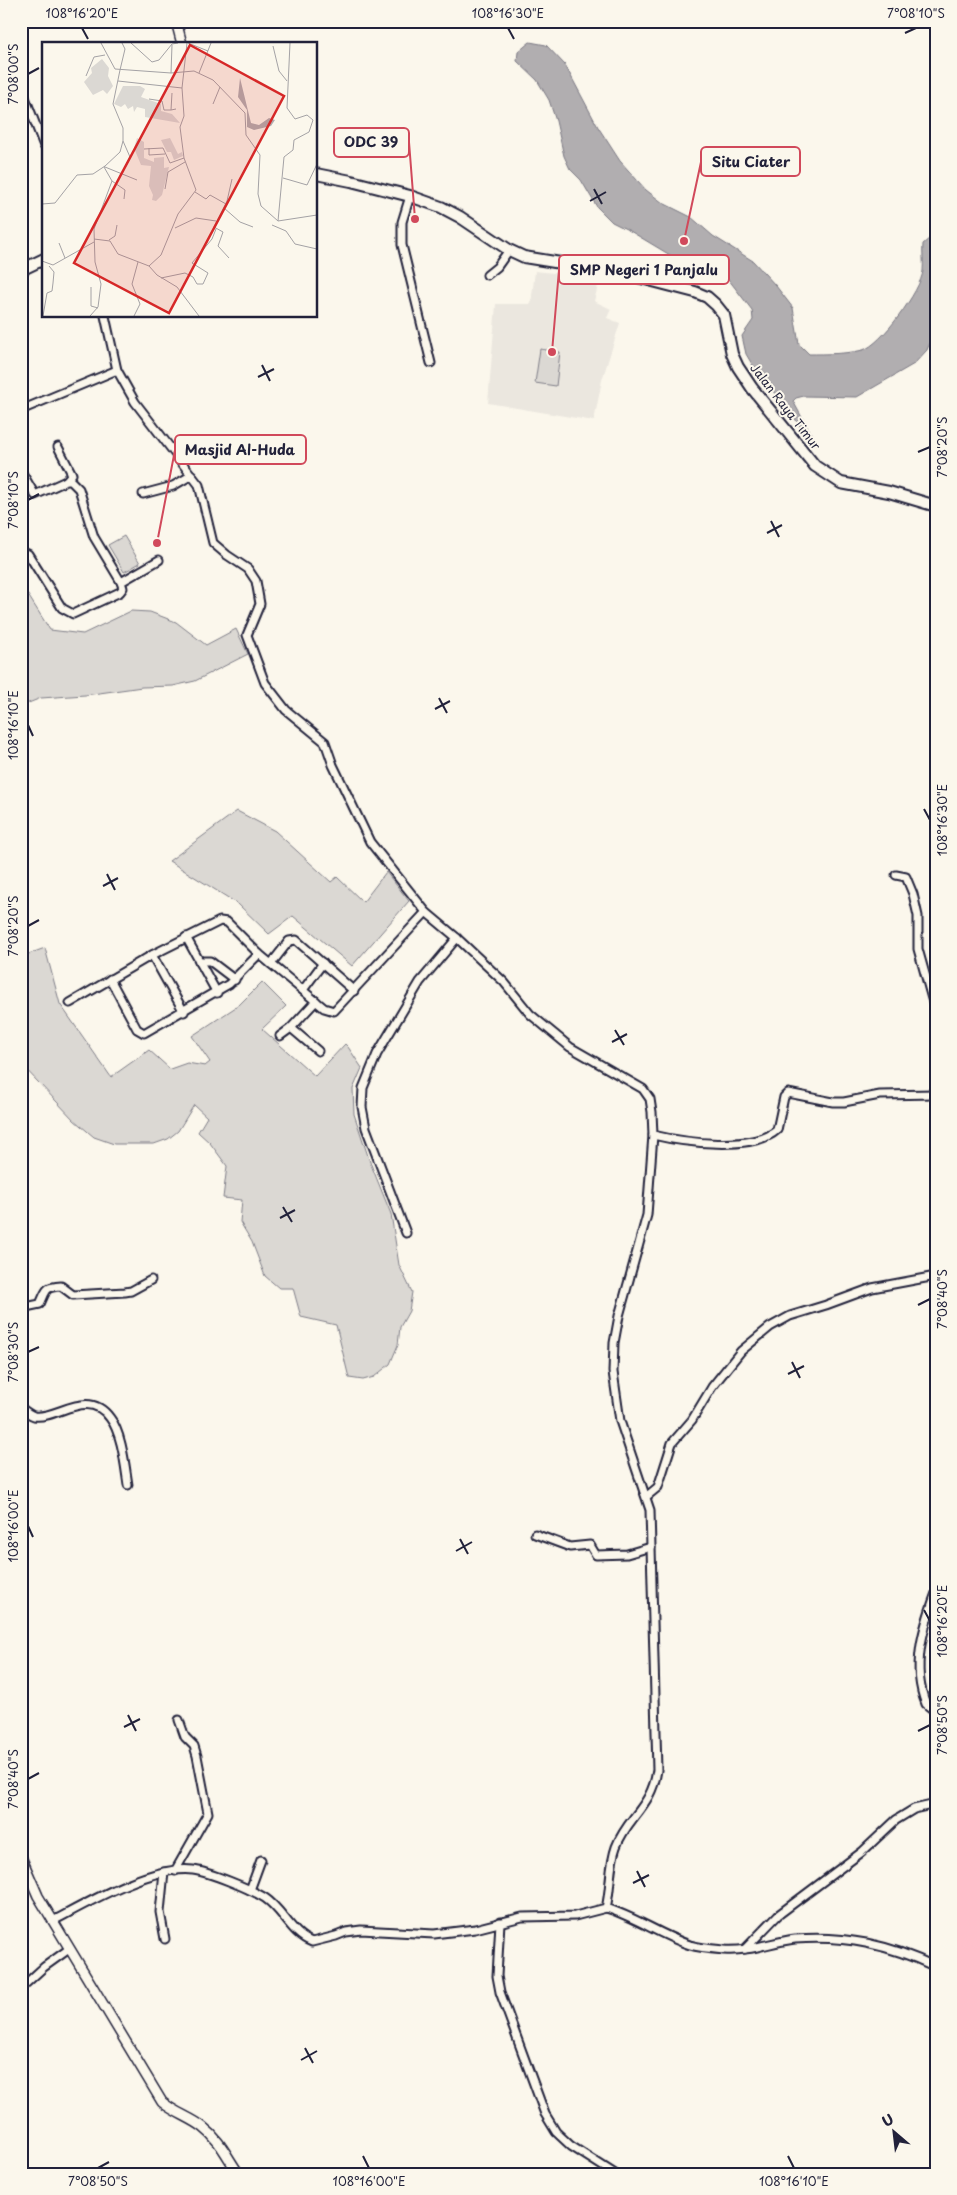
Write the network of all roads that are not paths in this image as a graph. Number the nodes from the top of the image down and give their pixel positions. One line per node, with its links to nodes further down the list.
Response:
1 (176, 21): 2 (street)
2 (181, 42)
3 (21, 87): 4 (street)
4 (42, 141)
5 (318, 174): 6 (main road, Jalan Raya Timur)
6 (410, 196): 7 (main road, Jalan Raya Timur); 12 (street)
7 (509, 250): 10 (street); 20 (main road, Jalan Raya Timur)
8 (42, 260): 9 (main road)
9 (21, 270)
10 (487, 275)
11 (105, 318): 13 (street)
12 (431, 362)
13 (117, 370): 14 (street); 17 (street)
14 (21, 410)
15 (58, 447): 18 (street)
16 (21, 471): 18 (street)
17 (192, 475): 19 (street); 25 (street)
18 (66, 481): 23 (street)
19 (143, 494)
20 (936, 506)
21 (21, 551): 23 (street)
22 (159, 560): 23 (street)
23 (122, 582)
24 (896, 875): 41 (street)
25 (426, 912): 27 (street); 36 (street)
26 (186, 937): 28 (street); 29 (street); 30 (street)
27 (457, 938): 46 (street); 47 (street)
28 (259, 954): 32 (street); 34 (street)
29 (152, 955): 33 (street); 40 (street)
30 (199, 961): 34 (street); 37 (street)
31 (323, 963): 32 (street); 35 (street); 36 (street)
32 (271, 964): 35 (street)
33 (110, 979): 39 (street); 40 (street)
34 (235, 980): 37 (street)
35 (303, 990): 38 (street)
36 (354, 991): 38 (street)
37 (217, 993): 40 (street)
38 (316, 1001): 42 (street)
39 (70, 1003)
40 (184, 1012)
41 (936, 1013)
42 (291, 1028): 43 (street); 44 (street)
43 (280, 1036)
44 (318, 1051)
45 (936, 1094): 46 (street)
46 (652, 1135): 53 (street)
47 (406, 1232)
48 (936, 1276): 53 (street)
49 (151, 1280): 50 (street)
50 (21, 1308)
51 (21, 1408): 52 (street)
52 (128, 1485)
53 (647, 1496): 55 (street)
54 (535, 1534): 55 (street)
55 (651, 1547): 65 (street)
56 (936, 1593): 57 (street)
57 (936, 1712)
58 (179, 1720): 63 (street)
59 (936, 1804): 70 (street)
60 (21, 1857): 66 (street)
61 (261, 1860): 64 (street)
62 (164, 1872): 63 (street); 66 (street); 68 (street)
63 (176, 1872): 64 (street)
64 (250, 1890): 67 (street)
65 (606, 1908): 67 (street); 70 (street)
66 (54, 1920): 69 (street)
67 (500, 1922): 74 (street)
68 (164, 1939)
69 (70, 1949): 72 (street); 73 (street)
70 (745, 1949): 71 (street)
71 (936, 1967)
72 (21, 1988)
73 (239, 2174)
74 (616, 2174)

